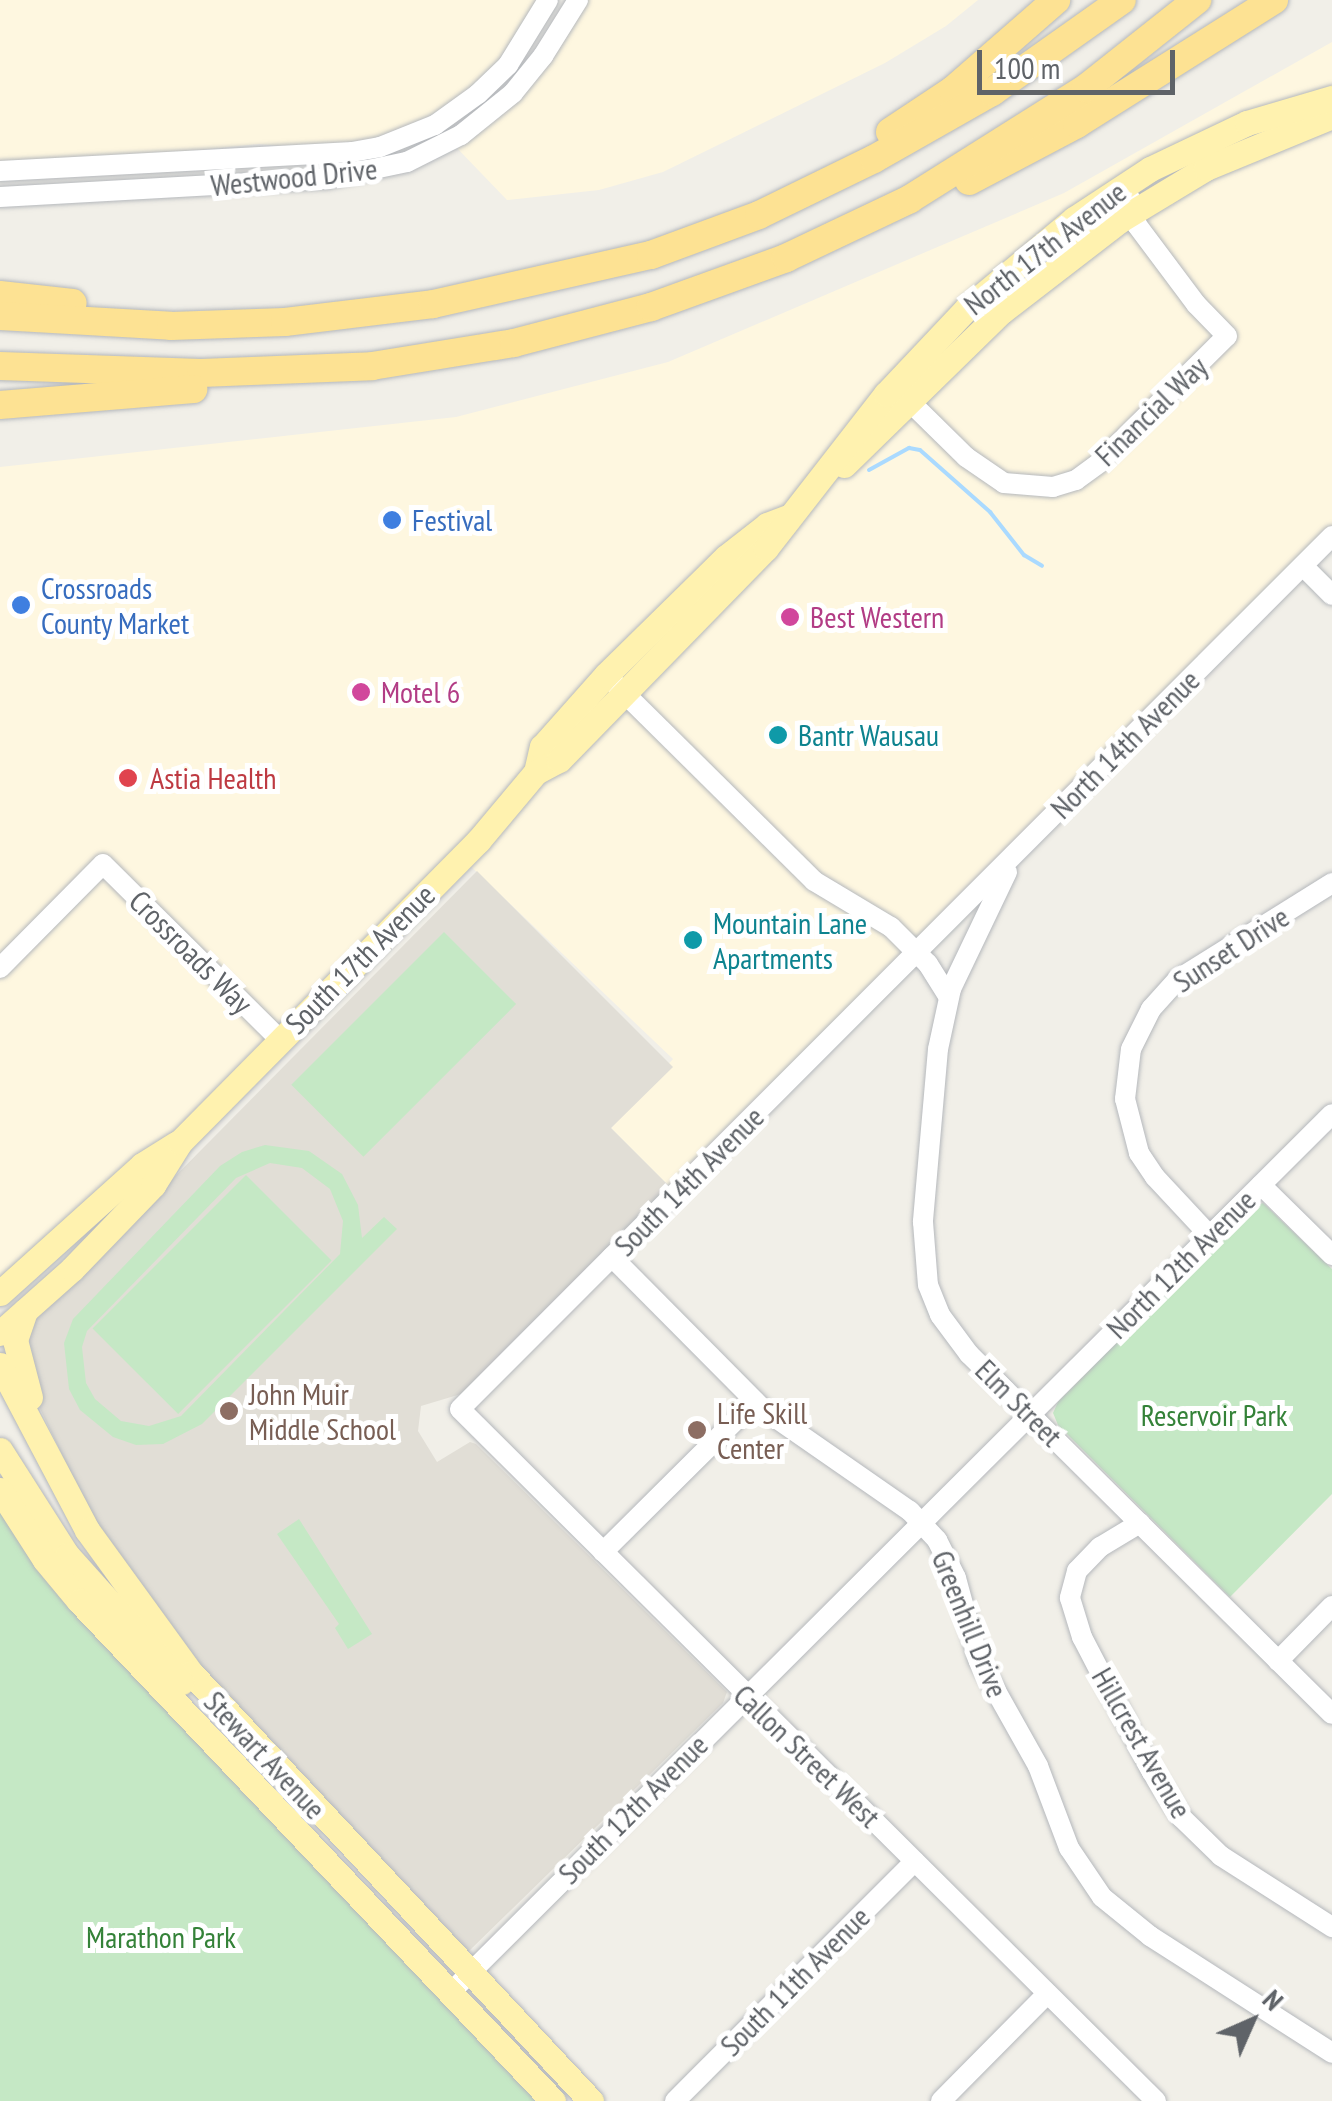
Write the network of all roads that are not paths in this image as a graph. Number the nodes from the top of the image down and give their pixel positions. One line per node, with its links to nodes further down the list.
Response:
1 (548, 0): 9 (street, Westwood Drive)
2 (578, 0): 12 (street, Westwood Drive)
3 (1056, 0): 16 (highway)
4 (1122, 0): 16 (highway)
5 (1197, 0): 13 (highway)
6 (1274, 0): 13 (highway)
7 (1332, 98): 11 (main road, North 17th Avenue)
8 (1332, 116): 10 (main road, North 17th Avenue)
9 (0, 170)
10 (1190, 176): 14 (main road, North 17th Avenue); 15 (street, Financial Way)
11 (1136, 177): 14 (street); 22 (main road, North 17th Avenue)
12 (0, 196)
13 (910, 199): 21 (highway)
14 (1131, 212): 15 (street, Financial Way); 22 (main road, North 17th Avenue)
15 (1167, 260): 22 (street, Financial Way)
16 (578, 272): 19 (highway)
17 (0, 295): 19 (highway)
18 (0, 316): 19 (highway)
19 (334, 316)
20 (0, 366): 21 (highway)
21 (372, 366): 23 (highway)
22 (902, 394): 27 (main road, North 17th Avenue)
23 (0, 405)
24 (1332, 536): 25 (street, North 14th Avenue)
25 (1303, 566): 26 (street); 28 (street, North 14th Avenue)
26 (1332, 595)
27 (615, 683): 30 (street); 33 (main road, South 17th Avenue)
28 (1014, 856): 30 (street, North 14th Avenue); 32 (street, Elm Street)
29 (1332, 883): 37 (street, Sunset Drive)
30 (918, 952): 32 (street); 39 (street, South 14th Avenue)
31 (0, 968): 33 (street, Crossroads Way)
32 (949, 997): 48 (street, Elm Street)
33 (280, 1040): 35 (main road, South 17th Avenue)
34 (1332, 1114): 36 (street, North 12th Avenue)
35 (180, 1142): 40 (main road, South 17th Avenue); 43 (main road, South 17th Avenue)
36 (1261, 1185): 37 (street, North 12th Avenue); 38 (street)
37 (1210, 1236): 48 (street, North 12th Avenue)
38 (1332, 1255)
39 (612, 1257): 46 (street, Greenhill Drive); 47 (street, South 14th Avenue)
40 (35, 1262): 41 (main road); 42 (main road, South 17th Avenue)
41 (0, 1276)
42 (0, 1292)
43 (24, 1311): 44 (main road, South 17th Avenue); 53 (main road)
44 (0, 1333)
45 (0, 1365): 53 (main road, Stewart Avenue)
46 (755, 1401): 51 (street, Greenhill Drive); 54 (street)
47 (460, 1409): 54 (street, Callon Street West)
48 (1030, 1414): 51 (street, South 12th Avenue); 52 (street, Elm Street)
49 (0, 1450): 59 (main road)
50 (0, 1490): 62 (main road, Stewart Avenue)
51 (922, 1521): 57 (street, South 12th Avenue); 64 (street, Greenhill Drive)
52 (1140, 1523): 56 (street, Elm Street); 61 (street, Hillcrest Avenue)
53 (87, 1530): 59 (main road, Stewart Avenue)
54 (602, 1552): 57 (street, Callon Street West)
55 (1332, 1606): 56 (street)
56 (1278, 1662): 58 (street, Elm Street)
57 (746, 1697): 60 (street, Callon Street West); 62 (street, South 12th Avenue)
58 (1332, 1714)
59 (236, 1726): 62 (main road, Stewart Avenue)
60 (915, 1861): 63 (street, Callon Street West); 67 (street, South 11th Avenue)
61 (1332, 1927)
62 (459, 1984): 65 (main road, Stewart Avenue); 66 (main road, Stewart Avenue)
63 (1048, 1994): 68 (street); 69 (street, Callon Street West)
64 (1332, 2053)
65 (553, 2101)
66 (591, 2101)
67 (675, 2101)
68 (941, 2101)
69 (1156, 2101)

